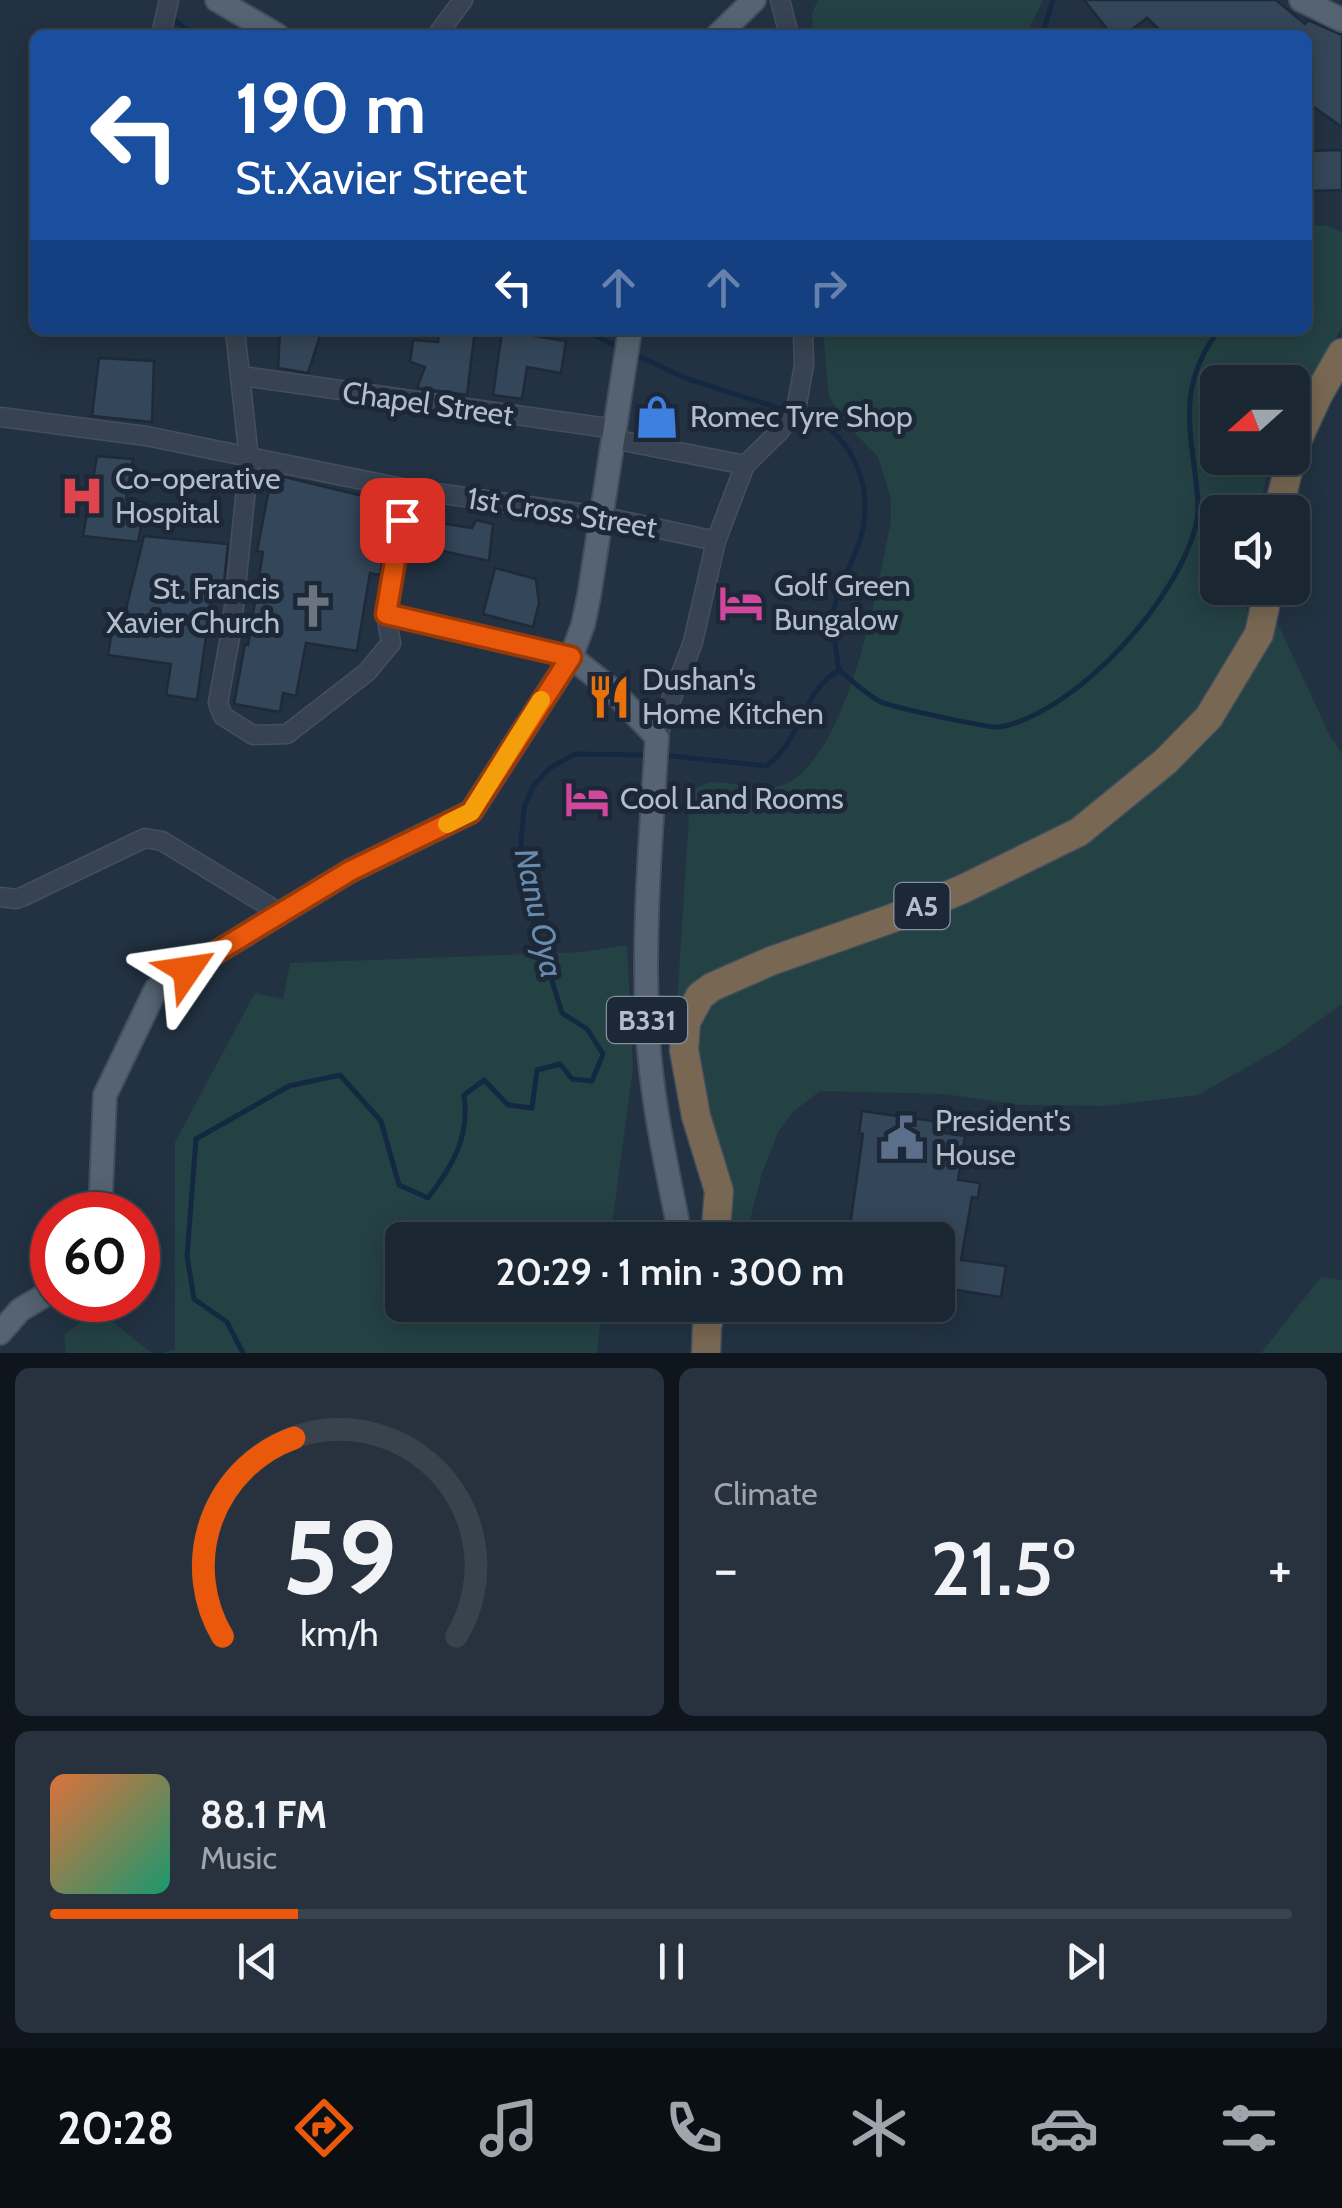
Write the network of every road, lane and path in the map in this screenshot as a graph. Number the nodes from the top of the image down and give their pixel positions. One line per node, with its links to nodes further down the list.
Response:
1 (217, 0): 9 (main road)
2 (463, 0): 10 (street)
3 (754, 0): 11 (main road)
4 (780, 0): 12 (street)
5 (1301, 0): 7 (main road)
6 (169, 1): 8 (street)
7 (1342, 20)
8 (162, 30)
9 (268, 30)
10 (441, 30)
11 (723, 30)
12 (788, 30)
13 (235, 335): 17 (street)
14 (629, 335): 20 (main road)
15 (803, 335): 22 (street)
16 (1342, 353): 18 (highway)
17 (242, 376): 20 (street, Chapel Street); 21 (street)
18 (1310, 413)
19 (0, 417): 21 (street, 1st Cross Street)
20 (614, 434): 22 (street, Chapel Street); 24 (main road)
21 (250, 459): 23 (street, 1st Cross Street); 27 (street)
22 (745, 465): 25 (street)
23 (407, 489): 24 (street, 1st Cross Street); 27 (street)
24 (600, 516): 25 (street, 1st Cross Street); 28 (main road)
25 (716, 541): 29 (street)
26 (1265, 605): 34 (highway, A5)
27 (386, 614): 28 (street)
28 (571, 657): 29 (main road); 31 (main road)
29 (657, 740): 33 (main road, B331)
30 (0, 897): 31 (street)
31 (280, 913): 32 (main road)
32 (101, 1192)
33 (678, 1222)
34 (716, 1222)
35 (30, 1304): 36 (main road)
36 (0, 1333)

